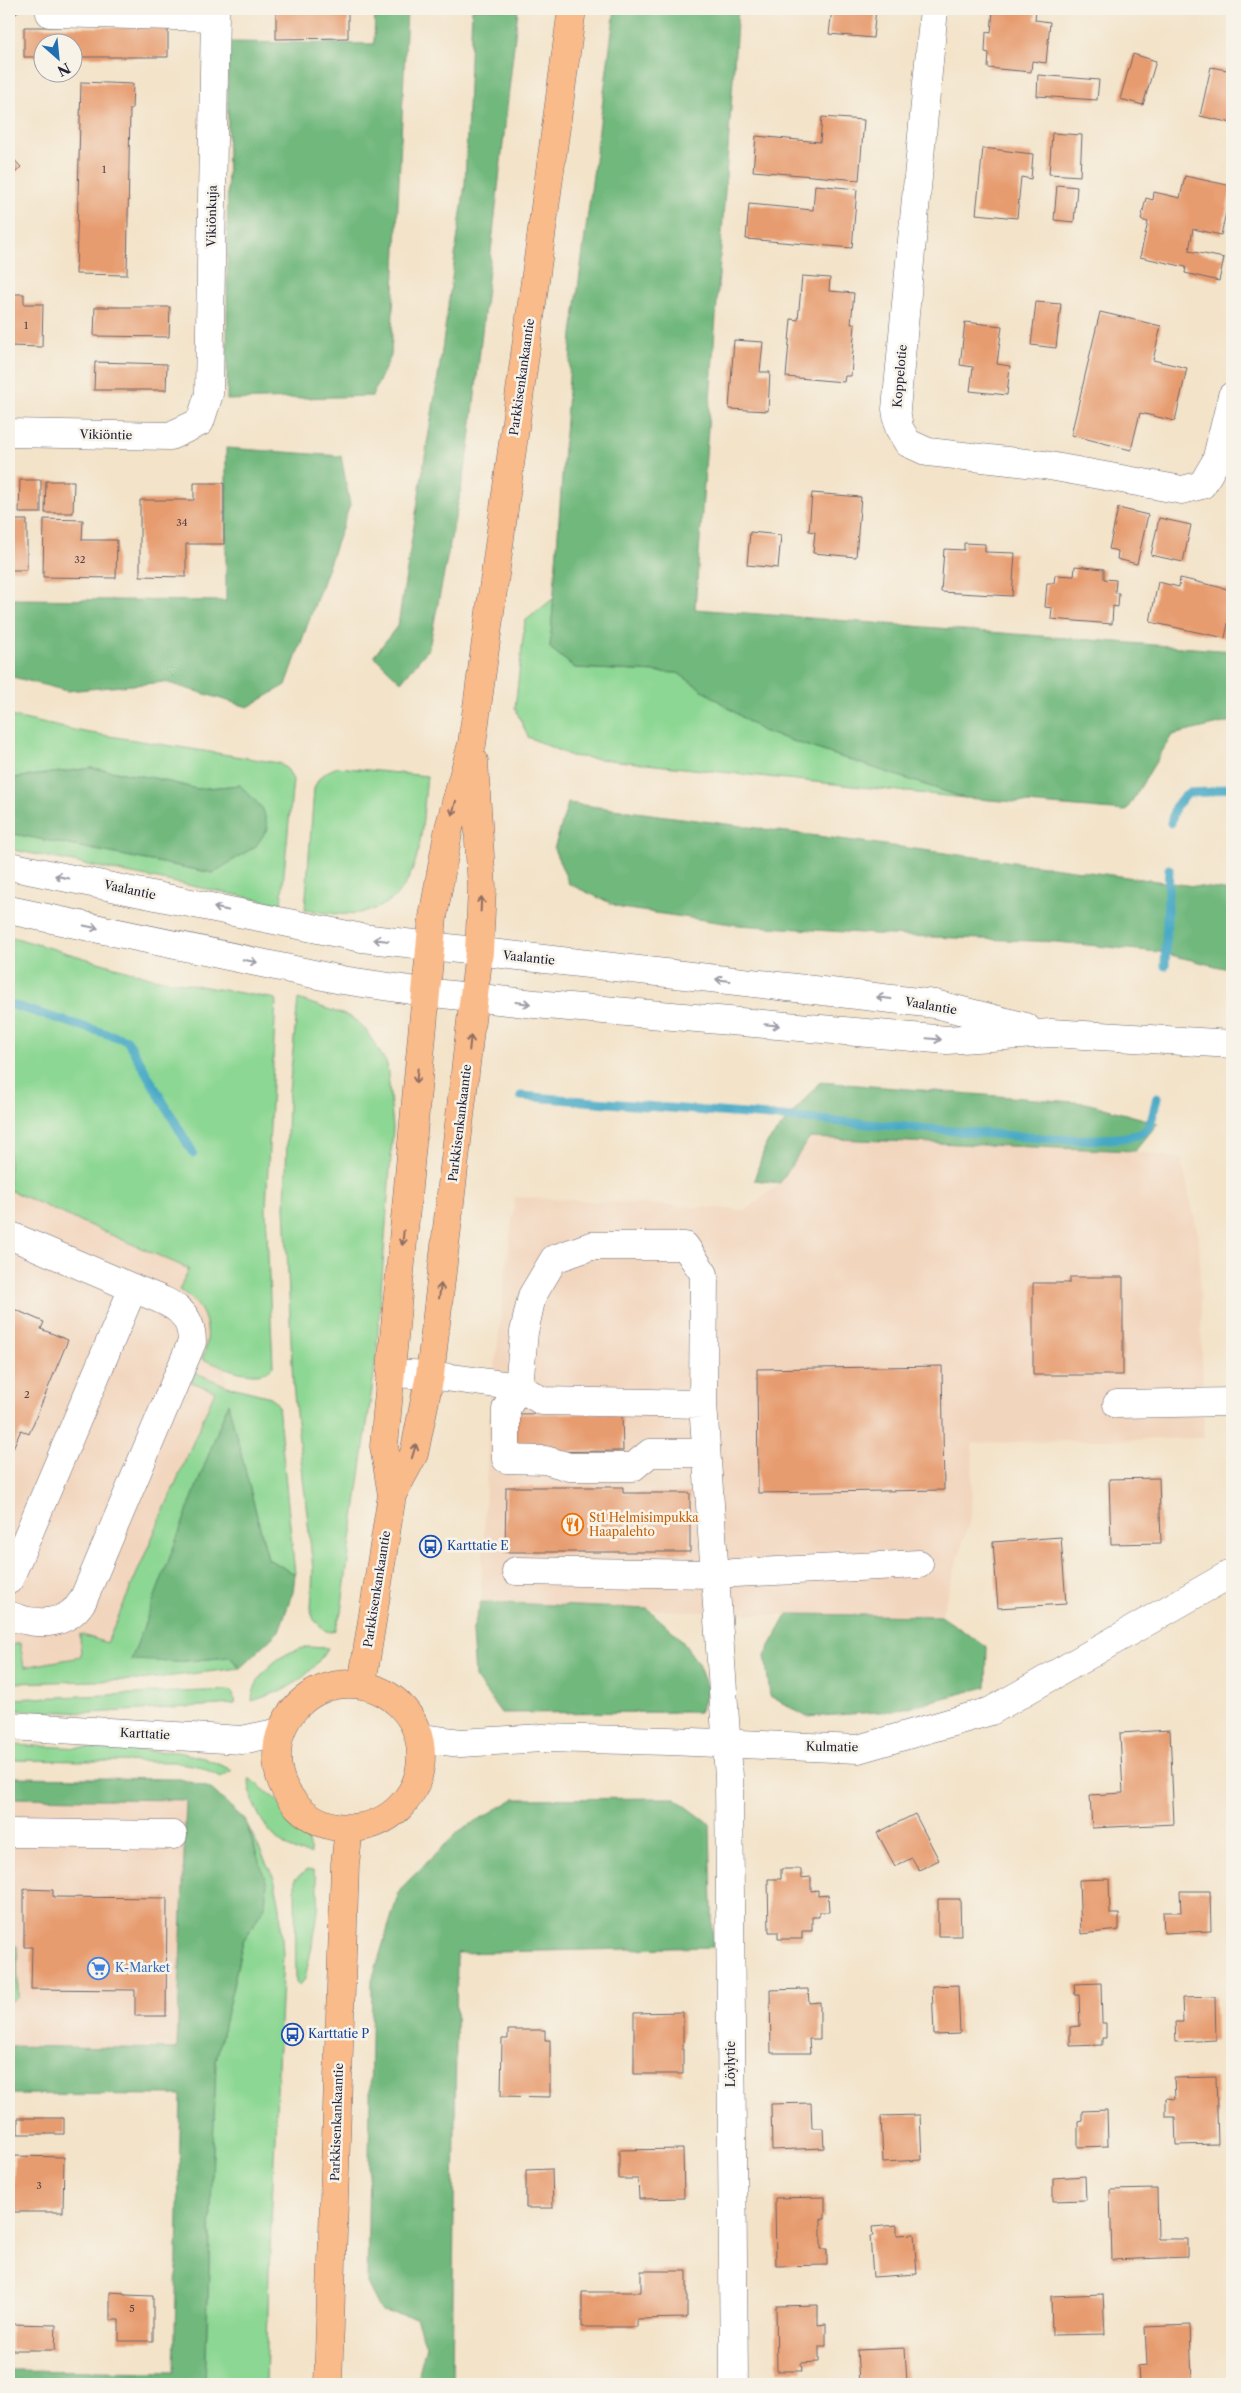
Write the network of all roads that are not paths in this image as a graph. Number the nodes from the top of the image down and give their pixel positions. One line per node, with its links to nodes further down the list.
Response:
1 (572, 9): 8 (main road, Parkkisenkankaantie)
2 (934, 9): 5 (street, Koppelotie)
3 (50, 13): 4 (street)
4 (215, 13): 6 (street, Vikiönkuja)
5 (1232, 396)
6 (200, 422): 7 (street, Vikiöntie)
7 (9, 433)
8 (472, 744): 11 (main road, Parkkisenkankaantie, one-way to 11); 12 (main road, Parkkisenkankaantie, one-way to 8)
9 (9, 866): 11 (street, Vaalantie, one-way to 9)
10 (9, 910): 13 (street, Vaalantie, one-way to 13)
11 (429, 946): 12 (street, Vaalantie); 13 (main road, Parkkisenkankaantie)
12 (479, 952): 14 (main road, Parkkisenkankaantie); 15 (street, Vaalantie, one-way to 12)
13 (424, 992): 14 (street, Vaalantie); 19 (main road, Parkkisenkankaantie, one-way to 19)
14 (475, 997): 15 (street, Vaalantie, one-way to 15); 20 (main road, Parkkisenkankaantie, one-way to 14)
15 (1051, 1033): 16 (street, Vaalantie)
16 (1232, 1044)
17 (9, 1235): 18 (street)
18 (133, 1288): 31 (street); 32 (street)
19 (392, 1373): 20 (street); 26 (main road, Parkkisenkankaantie)
20 (430, 1376): 21 (street); 26 (main road, Parkkisenkankaantie, one-way to 20)
21 (519, 1387): 23 (street); 23 (street, Löylytie); 25 (street)
22 (1232, 1402): 24 (street)
23 (703, 1404): 25 (street, Löylytie)
24 (1117, 1404)
25 (706, 1453): 30 (street, Löylytie)
26 (392, 1495): 33 (main road, Parkkisenkankaantie)
27 (919, 1564): 30 (street)
28 (516, 1571): 30 (street)
29 (1232, 1572): 37 (street, Kulmatie)
30 (714, 1574): 37 (street, Löylytie)
31 (9, 1580)
32 (9, 1615)
33 (362, 1684): 35 (main road); 36 (main road)
34 (9, 1726): 35 (street, Karttatie)
35 (280, 1732): 38 (main road)
36 (420, 1738): 37 (street, Kulmatie); 38 (main road)
37 (727, 1744): 42 (street, Löylytie)
38 (349, 1829): 41 (main road, Parkkisenkankaantie)
39 (9, 1833): 40 (street)
40 (173, 1835)
41 (328, 2384)
42 (734, 2384)

